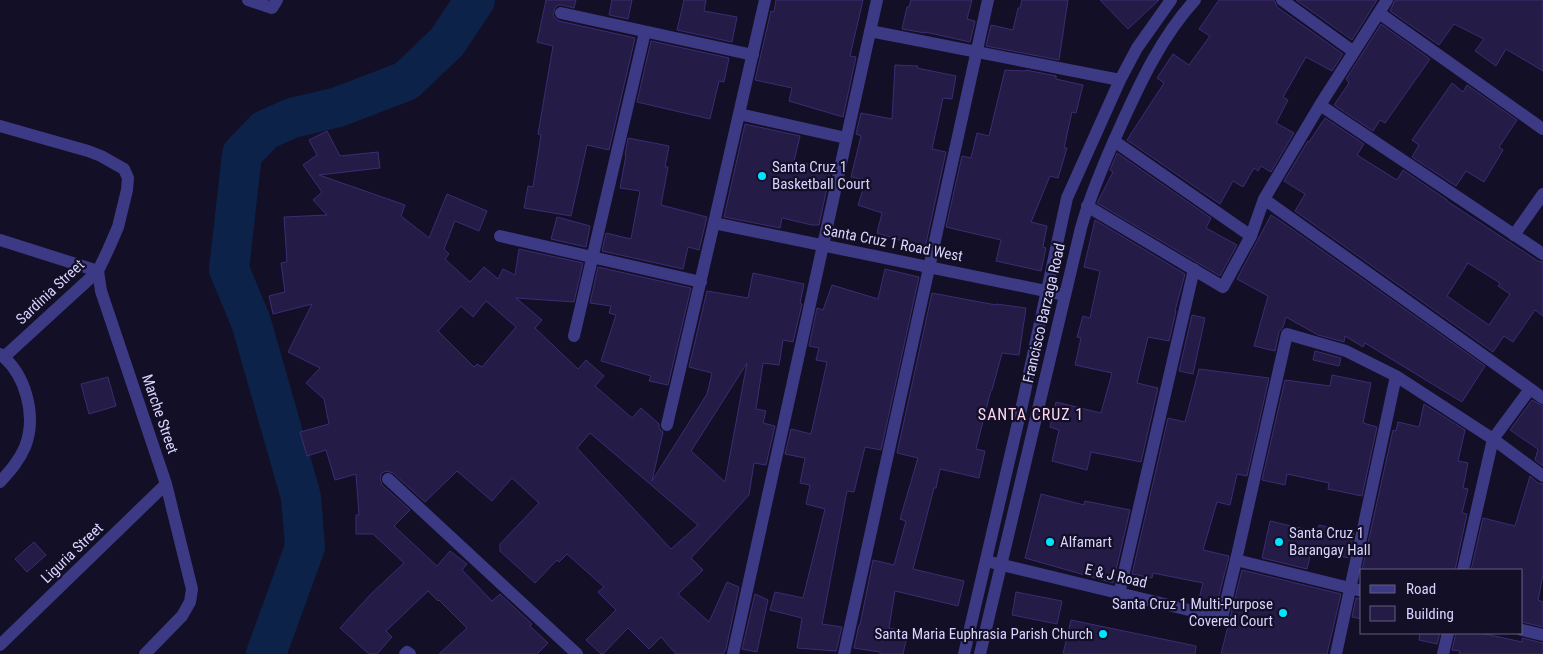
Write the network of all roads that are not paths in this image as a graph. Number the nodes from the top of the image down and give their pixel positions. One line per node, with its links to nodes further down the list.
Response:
1 (248, 0): 9 (street)
2 (766, 0): 16 (street)
3 (876, 0): 12 (street)
4 (988, 0): 14 (street)
5 (1171, 0): 17 (street, Francisco Barzaga Road)
6 (1195, 0): 23 (street, Francisco Barzaga Road)
7 (1282, 0): 15 (street)
8 (1387, 0): 10 (street)
9 (274, 4)
10 (1379, 12): 15 (street); 21 (street)
11 (561, 13): 13 (street)
12 (870, 31): 14 (street); 22 (street)
13 (645, 32): 16 (street); 34 (street)
14 (976, 52): 17 (street); 35 (street)
15 (1354, 52): 18 (street)
16 (753, 55): 19 (street)
17 (1120, 80): 39 (street, Francisco Barzaga Road)
18 (1320, 104): 25 (street); 28 (street)
19 (739, 114): 22 (street); 27 (street)
20 (0, 126): 37 (street, Sardinia Street)
21 (1543, 129)
22 (846, 138): 32 (street)
23 (1114, 141): 26 (street, Francisco Barzaga Road); 30 (street)
24 (1543, 194): 28 (street)
25 (1264, 199): 30 (street); 44 (street)
26 (1087, 206): 36 (street); 40 (street, Francisco Barzaga Road)
27 (714, 223): 32 (street, Santa Cruz 1 Road West); 38 (street)
28 (1514, 235): 33 (street)
29 (500, 236): 34 (street)
30 (1251, 236): 36 (street)
31 (0, 240): 37 (street)
32 (823, 245): 35 (street, Santa Cruz 1 Road West); 66 (street)
33 (1543, 254)
34 (592, 257): 38 (street); 41 (street)
35 (929, 267): 39 (street, Santa Cruz 1 Road West); 67 (street)
36 (1194, 269): 57 (street)
37 (98, 271): 42 (street, Sardinia Street); 51 (street, Marche Street)
38 (700, 282): 46 (street)
39 (1046, 290): 40 (street, Santa Cruz 1 Road West); 53 (street, Francisco Barzaga Road)
40 (1066, 295): 54 (street, Francisco Barzaga Road)
41 (574, 336)
42 (2, 356): 50 (street)
43 (1396, 376): 47 (street); 52 (street); 56 (street)
44 (1530, 388): 45 (street); 47 (street)
45 (1543, 398)
46 (668, 425)
47 (1493, 439): 48 (street); 55 (street)
48 (1543, 476)
49 (388, 479): 65 (street)
50 (0, 482)
51 (166, 484): 61 (street, Liguria Street); 62 (street, Marche Street)
52 (1236, 560): 56 (street); 57 (street, E & J Road)
53 (986, 561): 54 (street, E & J Road); 68 (street, Francisco Barzaga Road)
54 (1001, 566): 57 (street, E & J Road); 69 (street, Francisco Barzaga Road)
55 (1462, 569)
56 (1356, 589): 70 (street)
57 (1119, 594)
58 (1523, 630): 60 (street)
59 (1448, 634): 71 (street)
60 (1543, 634)
61 (0, 645)
62 (145, 654)
63 (405, 654): 64 (street)
64 (410, 654)
65 (577, 654)
66 (733, 654)
67 (844, 654)
68 (964, 654)
69 (980, 654)
70 (1336, 654)
71 (1443, 654)

